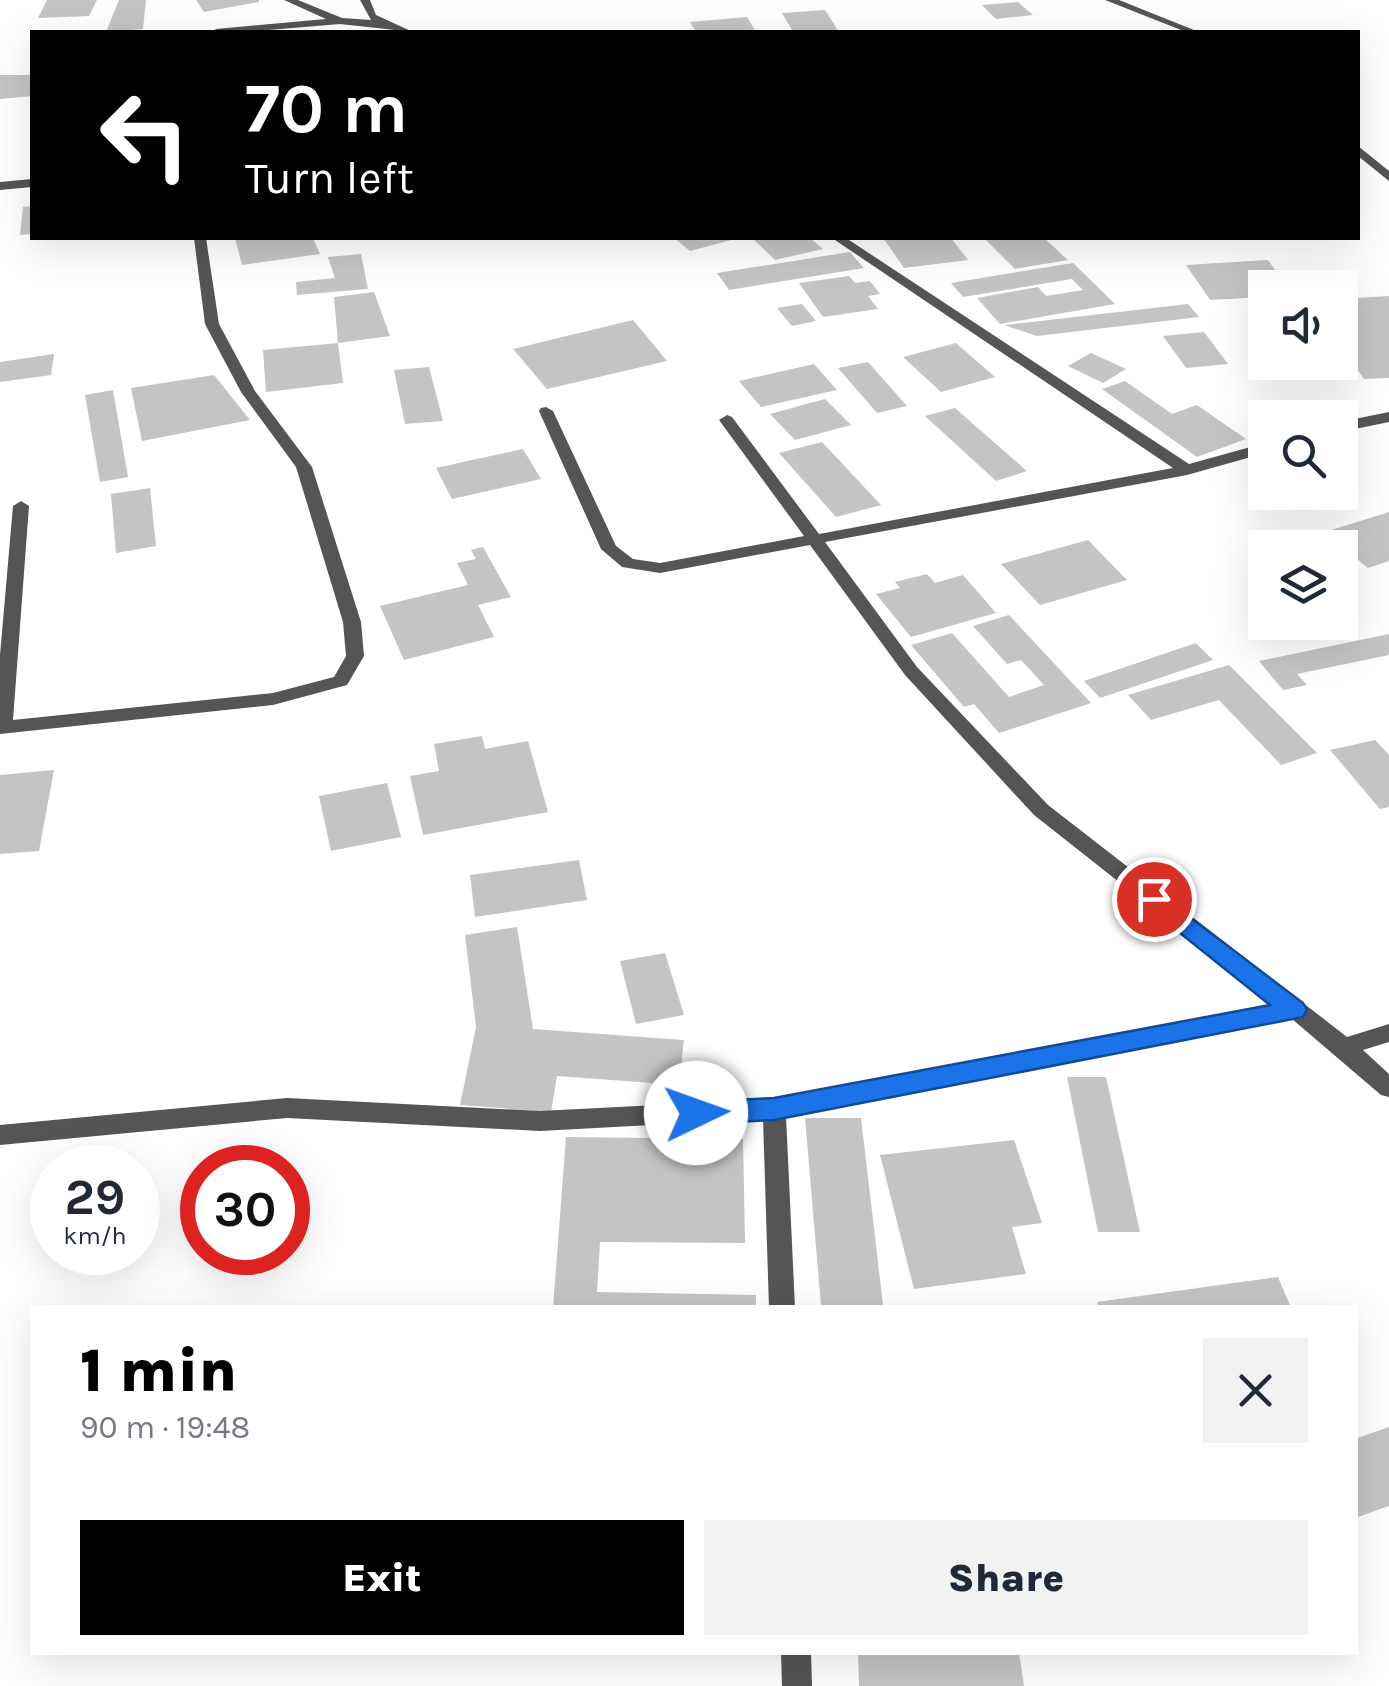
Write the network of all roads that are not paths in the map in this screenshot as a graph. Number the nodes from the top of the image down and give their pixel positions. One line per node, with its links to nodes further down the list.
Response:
1 (289, 0): 4 (street)
2 (365, 0): 5 (street)
3 (1110, 0): 8 (street)
4 (340, 21): 5 (street); 6 (street)
5 (391, 24): 7 (street)
6 (239, 30)
7 (404, 30)
8 (1189, 30)
9 (1360, 152): 10 (street)
10 (1389, 177)
11 (30, 183): 12 (street)
12 (0, 186)
13 (200, 240): 23 (street)
14 (841, 240): 20 (street)
15 (546, 410): 22 (street)
16 (1389, 417): 18 (street)
17 (727, 420): 22 (street)
18 (1358, 423)
19 (1248, 453): 20 (street)
20 (1187, 470): 22 (street)
21 (21, 506): 23 (street)
22 (817, 540): 24 (street)
23 (2, 728)
24 (1294, 1010): 26 (street); 28 (street)
25 (1389, 1033): 26 (street)
26 (1344, 1047): 27 (street)
27 (1389, 1088)
28 (774, 1109): 29 (street); 30 (street)
29 (0, 1135)
30 (782, 1305)
31 (796, 1655): 32 (street)
32 (797, 1686)

